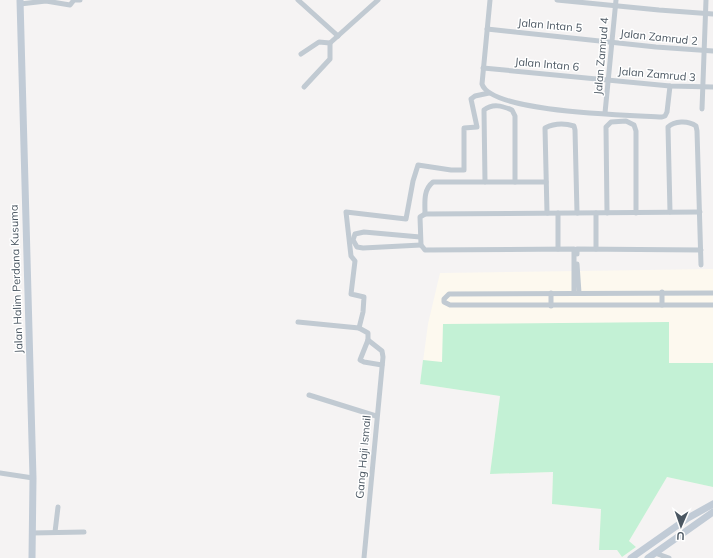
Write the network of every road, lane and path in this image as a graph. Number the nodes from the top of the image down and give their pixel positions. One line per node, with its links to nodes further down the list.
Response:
1 (46, 0): 2 (street); 8 (street)
2 (80, 0)
3 (298, 0): 14 (street)
4 (378, 0): 14 (street)
5 (490, 0): 13 (street)
6 (557, 0): 10 (street)
7 (706, 0): 11 (street, Jalan Zamrud 3)
8 (32, 1): 9 (street)
9 (20, 2): 62 (main road, Jalan Halim Perdana Kusuma)
10 (616, 3): 11 (street); 15 (street, Jalan Zamrud 4)
11 (706, 14): 12 (street); 18 (street, Jalan Zamrud 3)
12 (713, 14)
13 (487, 30): 15 (street, Jalan Intan 5); 20 (street)
14 (338, 36): 16 (street)
15 (612, 42): 18 (street, Jalan Zamrud 2); 21 (street, Jalan Zamrud 4)
16 (330, 43): 19 (street); 24 (street)
17 (713, 50): 18 (street, Jalan Zamrud 2)
18 (704, 51): 25 (street, Jalan Zamrud 3)
19 (301, 54)
20 (484, 68): 21 (street, Jalan Intan 6); 26 (street)
21 (608, 80): 22 (street, Jalan Zamrud 3); 28 (street, Jalan Zamrud 4)
22 (670, 86): 25 (street, Jalan Zamrud 3); 28 (street)
23 (713, 87): 25 (street)
24 (304, 88)
25 (703, 88): 27 (street, Jalan Zamrud 3)
26 (489, 93): 28 (street); 56 (street)
27 (702, 109)
28 (605, 113)
29 (485, 182): 30 (street); 30 (street); 40 (street)
30 (515, 182): 31 (street)
31 (546, 182): 34 (street); 36 (street)
32 (670, 212): 33 (street); 33 (street); 39 (street)
33 (700, 212): 45 (street)
34 (547, 213): 35 (street); 40 (street)
35 (558, 213): 36 (street); 43 (street)
36 (577, 213): 37 (street)
37 (596, 213): 38 (street); 44 (street)
38 (607, 213): 39 (street); 39 (street)
39 (636, 213)
40 (425, 214): 41 (street)
41 (420, 238): 42 (street); 42 (street)
42 (421, 245): 43 (street)
43 (558, 249): 46 (street)
44 (596, 249): 45 (street); 46 (street)
45 (701, 250): 47 (street)
46 (575, 263): 50 (street)
47 (701, 265)
48 (662, 292): 50 (street); 51 (street); 53 (street)
49 (551, 293): 50 (street); 54 (street); 54 (street)
50 (577, 293)
51 (713, 293)
52 (713, 304): 53 (street)
53 (662, 305): 54 (street)
54 (551, 306)
55 (298, 322): 56 (street)
56 (358, 328): 57 (street)
57 (368, 340): 58 (street, Gang Haji Ismail); 58 (street)
58 (382, 365): 60 (street, Gang Haji Ismail)
59 (309, 395): 60 (street)
60 (376, 416): 71 (street, Gang Haji Ismail)
61 (0, 473): 62 (street)
62 (33, 478): 68 (main road, Jalan Halim Perdana Kusuma)
63 (713, 504): 72 (main road)
64 (58, 507): 66 (street)
65 (713, 512): 69 (main road)
66 (55, 532): 67 (street); 68 (street)
67 (84, 532)
68 (32, 533): 70 (main road, Jalan Halim Perdana Kusuma)
69 (655, 553): 73 (main road); 74 (street)
70 (32, 558)
71 (364, 558)
72 (631, 558)
73 (648, 558)
74 (669, 558)

